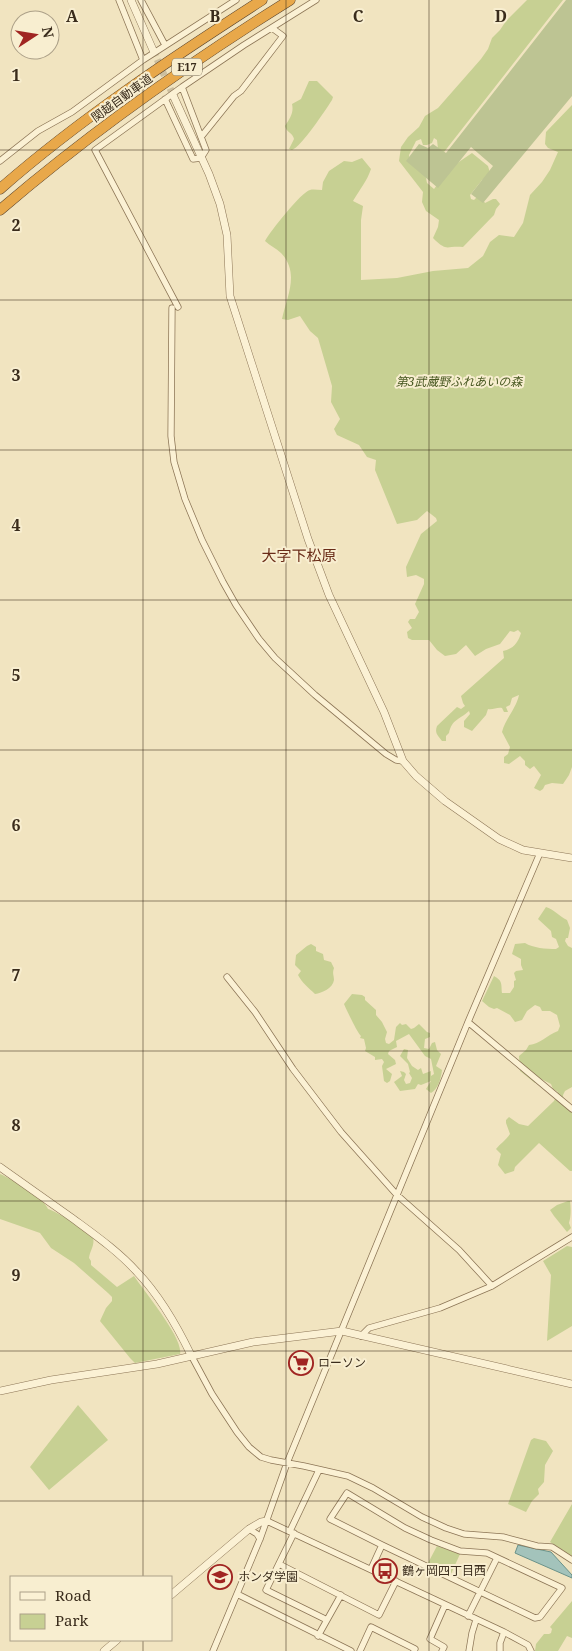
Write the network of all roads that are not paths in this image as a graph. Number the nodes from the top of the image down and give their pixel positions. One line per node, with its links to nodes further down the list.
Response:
1 (119, 0): 11 (street)
2 (132, 0): 10 (street)
3 (141, 0): 9 (street)
4 (236, 0): 9 (street)
5 (262, 0): 18 (highway, 関越自動車道 / E17)
6 (290, 0): 19 (highway, 関越自動車道 / E17)
7 (316, 0): 8 (street)
8 (272, 28): 12 (street); 15 (street)
9 (165, 45): 11 (street)
10 (153, 50)
11 (143, 60): 17 (street)
12 (182, 87): 14 (street); 15 (street)
13 (173, 95): 16 (street)
14 (165, 99): 16 (street); 20 (street)
15 (201, 137): 16 (street)
16 (202, 158): 20 (street)
17 (0, 161)
18 (0, 188)
19 (0, 210)
20 (403, 761): 21 (street)
21 (540, 853): 22 (street); 24 (street)
22 (572, 858)
23 (227, 977): 27 (street)
24 (468, 1022): 25 (street); 27 (street)
25 (572, 1109)
26 (0, 1167): 34 (street)
27 (397, 1195): 31 (street); 32 (street)
28 (572, 1237): 29 (street)
29 (564, 1242): 30 (street); 31 (street)
30 (572, 1245)
31 (492, 1286): 33 (street)
32 (342, 1331): 33 (street); 34 (street); 37 (street)
33 (360, 1336): 35 (street)
34 (191, 1355): 36 (street); 37 (street)
35 (572, 1384)
36 (0, 1391)
37 (287, 1463): 38 (street); 39 (street)
38 (319, 1470): 41 (street); 45 (street)
39 (267, 1521): 40 (street); 41 (street); 42 (street)
40 (249, 1529): 42 (street); 50 (street)
41 (292, 1532): 46 (street); 47 (street)
42 (260, 1539): 51 (street)
43 (382, 1546): 44 (street); 47 (street); 49 (street)
44 (496, 1558): 49 (street); 49 (street)
45 (572, 1560)
46 (279, 1564): 52 (street); 55 (street)
47 (371, 1569): 48 (street)
48 (396, 1581): 52 (street); 53 (street)
49 (480, 1592): 54 (street)
50 (172, 1594)
51 (237, 1594): 58 (street); 62 (street)
52 (340, 1596): 55 (street)
53 (445, 1605): 54 (street); 60 (street)
54 (468, 1616): 56 (street)
55 (327, 1620): 58 (street)
56 (476, 1620): 57 (street); 67 (street)
57 (504, 1632): 68 (street); 69 (street)
58 (318, 1636): 63 (street)
59 (116, 1641): 61 (street)
60 (443, 1649): 66 (street)
61 (104, 1651)
62 (213, 1651)
63 (351, 1651)
64 (360, 1651): 65 (street)
65 (414, 1651)
66 (452, 1651)
67 (469, 1651)
68 (500, 1651)
69 (531, 1651)

